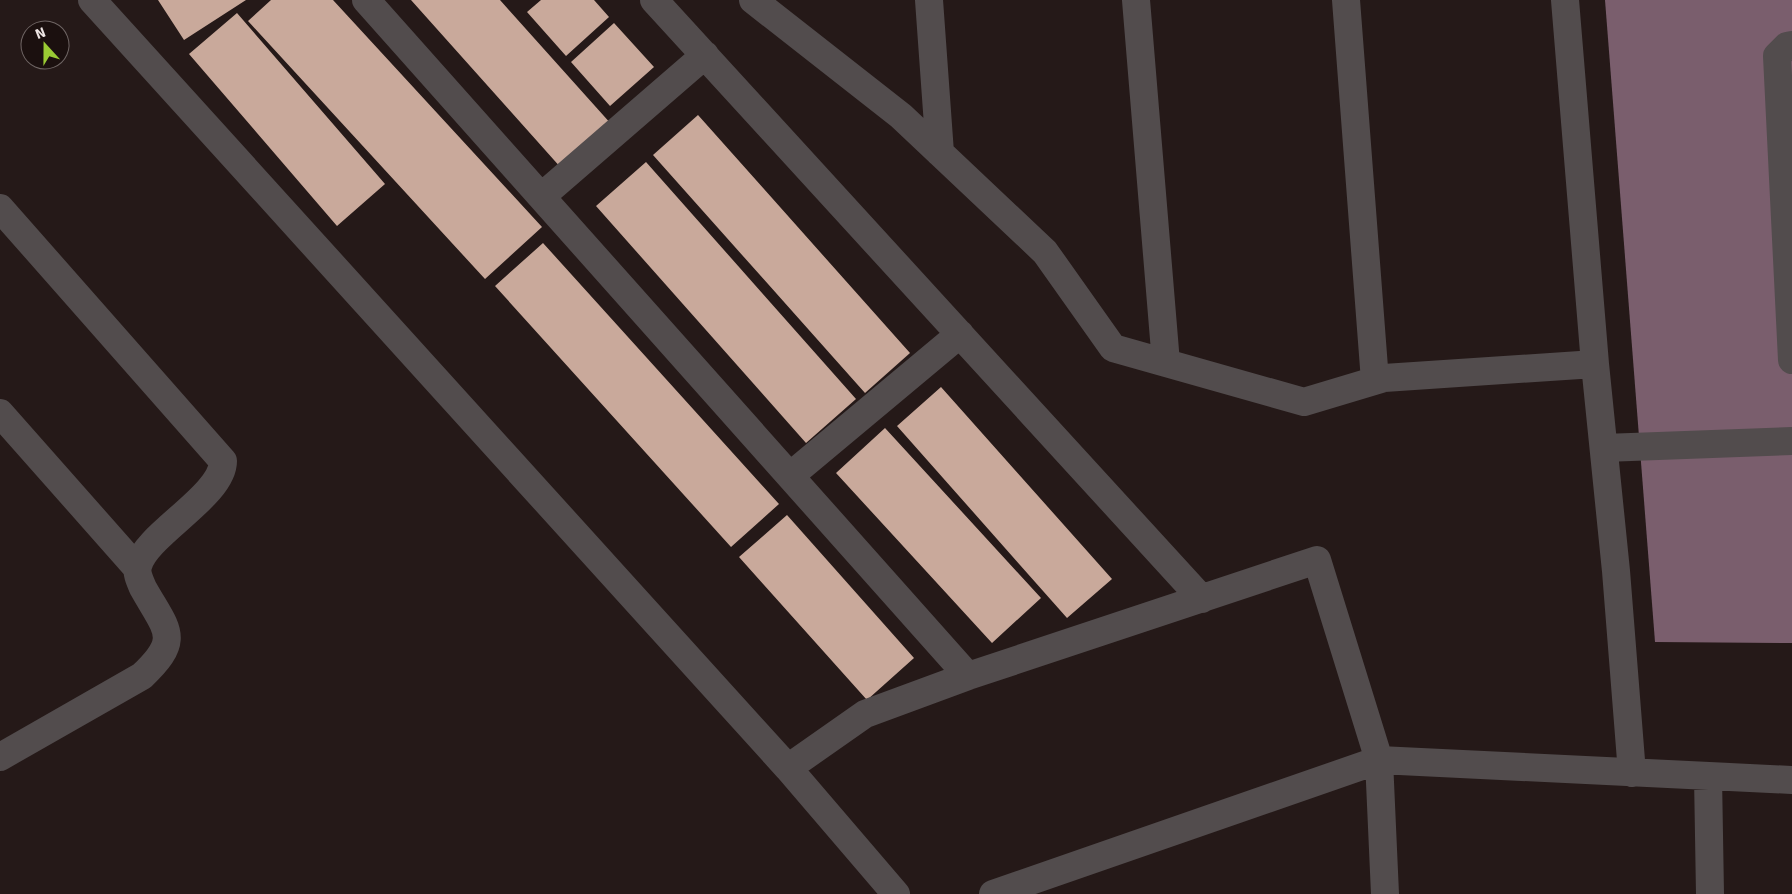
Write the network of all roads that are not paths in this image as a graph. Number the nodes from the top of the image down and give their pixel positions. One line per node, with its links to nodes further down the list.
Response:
1 (92, 0): 28 (street)
2 (366, 0): 12 (street)
3 (654, 0): 10 (street)
4 (753, 0): 11 (street)
5 (929, 0): 11 (street)
6 (1136, 0): 16 (street)
7 (1346, 0): 18 (street)
8 (1564, 0): 17 (street)
9 (1792, 45): 15 (street)
10 (705, 56): 12 (street); 14 (street)
11 (940, 153): 16 (street)
12 (542, 196): 22 (street)
13 (0, 208): 23 (street)
14 (960, 334): 22 (street); 24 (street)
15 (1792, 360)
16 (1166, 363): 18 (street)
17 (1595, 364): 18 (street); 21 (street)
18 (1375, 381)
19 (0, 414): 23 (street)
20 (1792, 441): 21 (street)
21 (1604, 448): 29 (street)
22 (790, 476): 25 (street)
23 (137, 568): 26 (street)
24 (1202, 599): 25 (street); 27 (street)
25 (968, 676): 28 (street)
26 (0, 757)
27 (1379, 760): 29 (street); 33 (street); 34 (street)
28 (788, 768): 32 (street)
29 (1632, 773): 30 (street)
30 (1708, 776): 31 (street); 35 (street)
31 (1792, 780)
32 (896, 894)
33 (993, 894)
34 (1385, 894)
35 (1710, 894)

